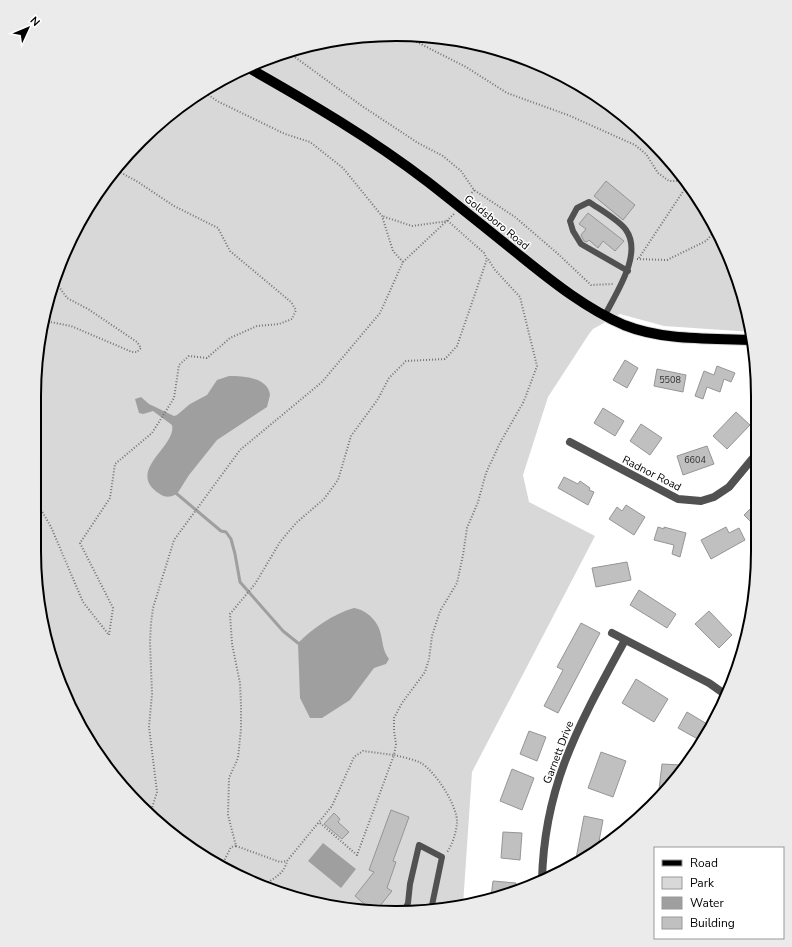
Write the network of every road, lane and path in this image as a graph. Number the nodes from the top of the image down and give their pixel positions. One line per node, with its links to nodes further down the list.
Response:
1 (417, 42): 6 (path)
2 (294, 56): 14 (path)
3 (254, 71): 16 (main road, Goldsboro Road)
4 (209, 95): 8 (path)
5 (120, 172): 21 (path)
6 (678, 181)
7 (684, 189): 12 (path)
8 (382, 216): 9 (path); 13 (path)
9 (448, 221): 11 (path); 13 (path)
10 (712, 235): 12 (path)
11 (487, 259): 25 (path); 28 (path)
12 (638, 259): 14 (path)
13 (403, 262): 26 (path)
14 (628, 271): 14 (lane); 16 (lane)
15 (59, 286): 17 (path)
16 (605, 315): 18 (main road, Goldsboro Road)
17 (49, 322)
18 (746, 340)
19 (570, 442): 20 (street, Radnor Road)
20 (751, 460)
21 (41, 510)
22 (612, 633): 23 (street)
23 (625, 640): 24 (street); 32 (street, Garnett Drive)
24 (722, 692)
25 (394, 755): 27 (path); 27 (path); 29 (path)
26 (152, 808)
27 (320, 823): 31 (path)
28 (236, 846): 30 (path); 31 (path)
29 (442, 857): 34 (lane); 35 (lane)
30 (224, 861)
31 (287, 861): 33 (path)
32 (542, 874)
33 (269, 882)
34 (432, 904)
35 (407, 906)

